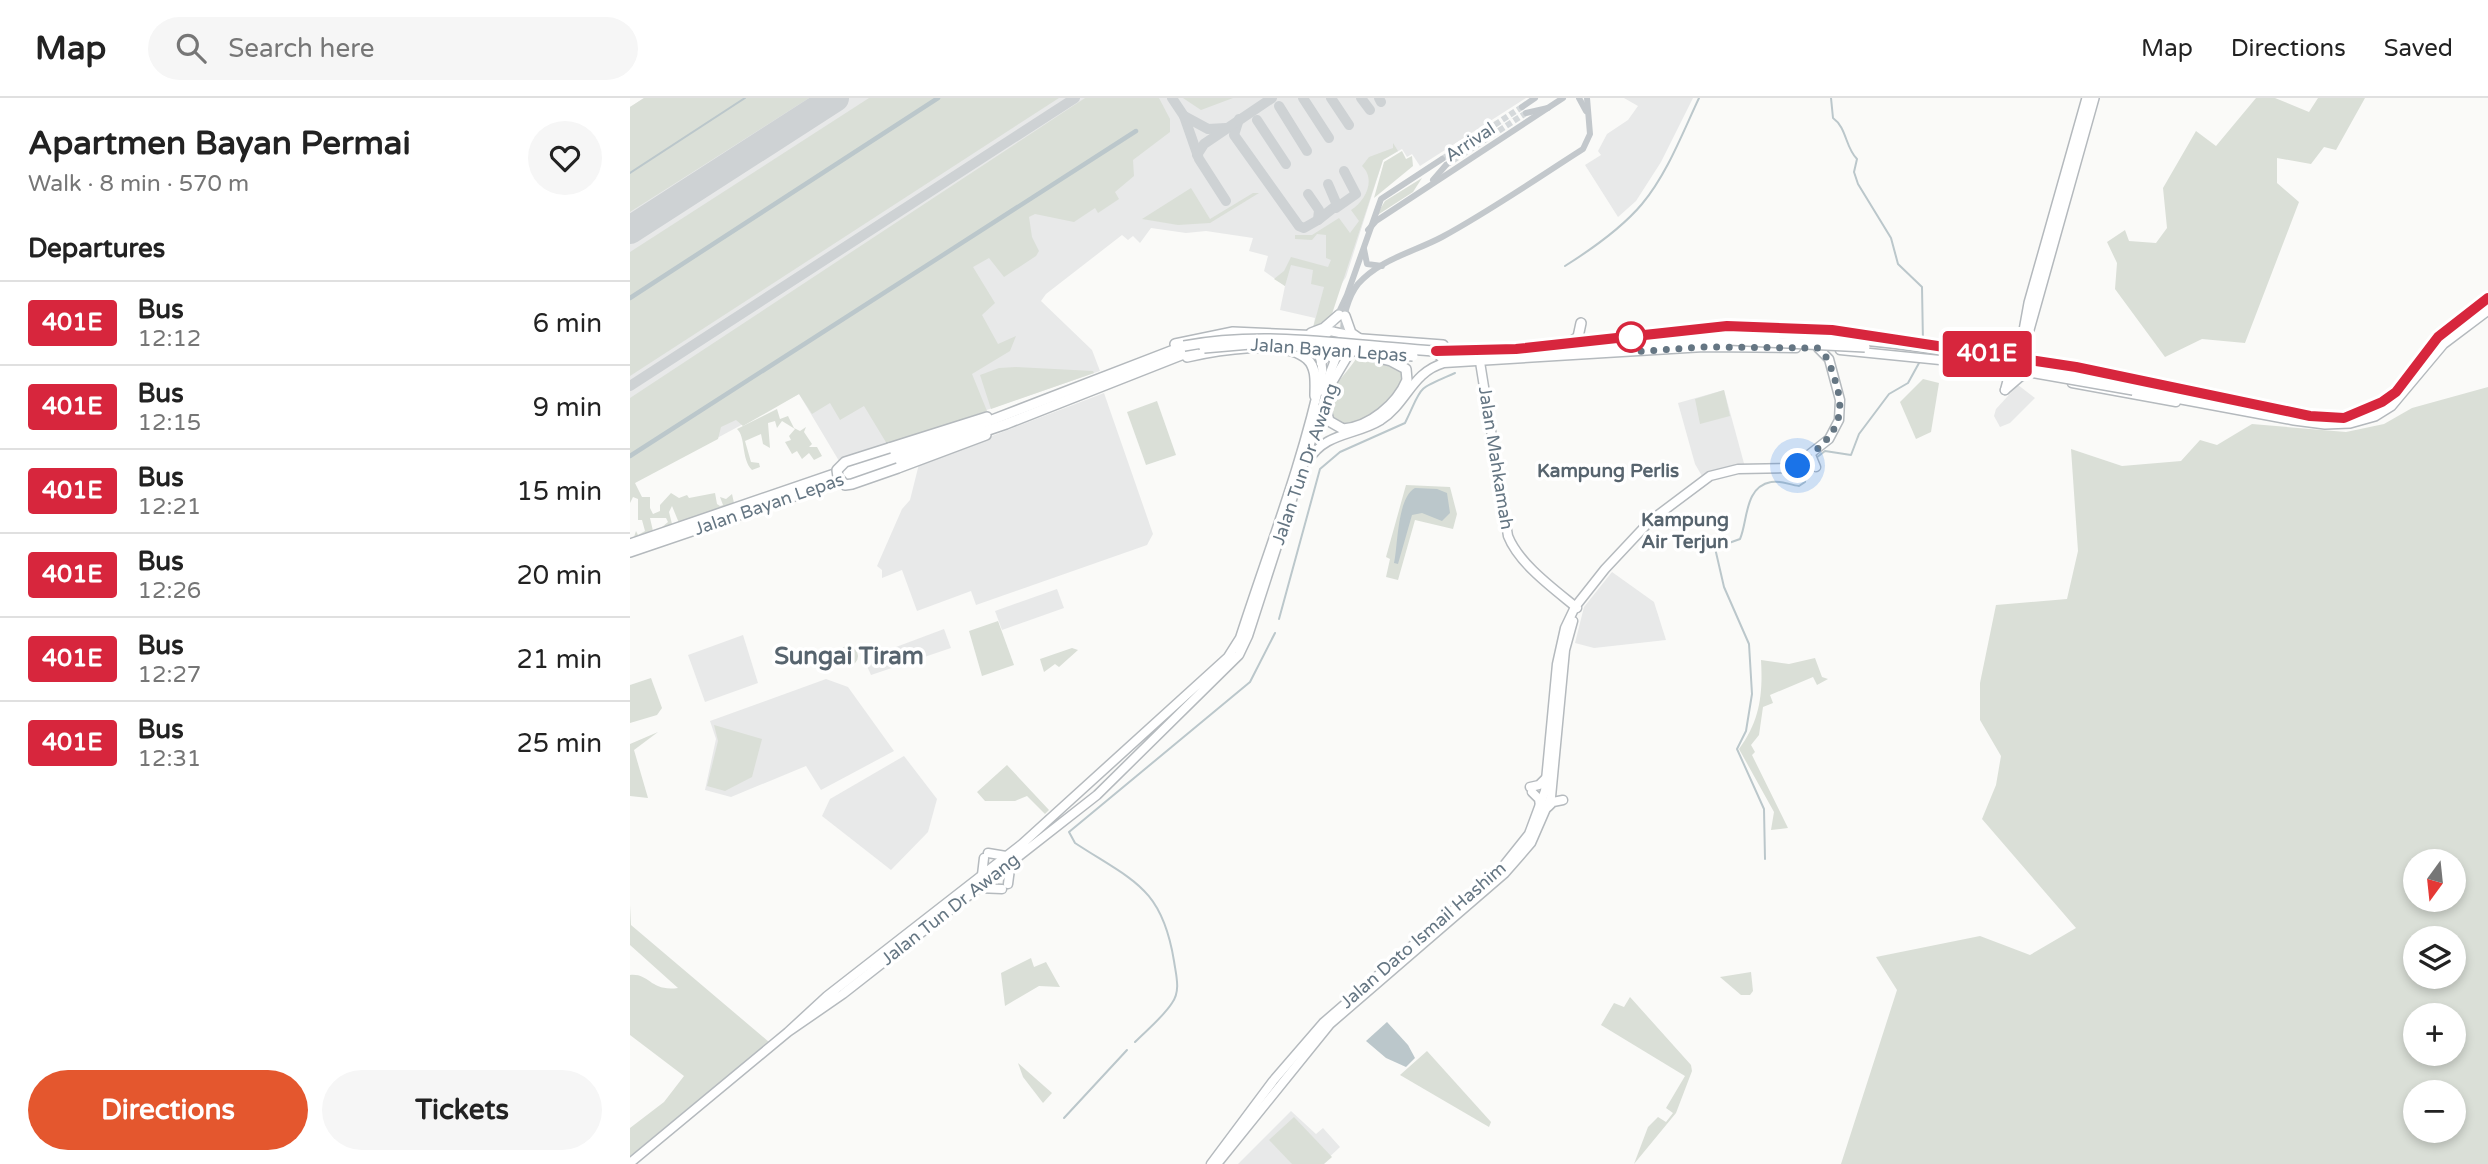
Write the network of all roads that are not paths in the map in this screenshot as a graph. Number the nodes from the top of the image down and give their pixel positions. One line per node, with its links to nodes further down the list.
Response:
1 (1535, 98): 7 (street)
2 (1563, 98): 7 (street, Arrival)
3 (1579, 98): 8 (street)
4 (2087, 98): 25 (highway)
5 (2094, 98): 25 (highway)
6 (1587, 99): 8 (street)
7 (1549, 108): 9 (street, Arrival)
8 (1589, 116): 12 (street)
9 (1428, 187): 10 (street, Arrival); 10 (street, Arrival)
10 (1374, 220): 11 (street)
11 (1365, 239): 12 (street); 15 (street)
12 (1384, 266): 15 (street)
13 (2488, 298): 45 (highway)
14 (2488, 310): 45 (highway)
15 (1342, 315): 16 (street); 17 (highway); 18 (street); 21 (highway)
16 (1326, 333): 17 (highway); 18 (main road); 36 (main road, Jalan Tun Dr Awang)
17 (1292, 334): 34 (highway)
18 (1347, 336): 21 (highway); 46 (main road, Jalan Tun Dr Awang)
19 (1885, 338): 20 (main road, Jalan Bayan Lepas); 31 (main road); 32 (main road, Jalan Bayan Lepas)
20 (1668, 339): 22 (highway, Jalan Bayan Lepas); 26 (highway); 30 (highway, Jalan Bayan Lepas); 39 (highway, Jalan Bayan Lepas, bridge)
21 (1362, 341): 24 (highway)
22 (1591, 341): 23 (highway, Jalan Bayan Lepas); 23 (highway)
23 (1571, 342): 24 (highway, Jalan Bayan Lepas)
24 (1547, 345): 30 (highway, Jalan Bayan Lepas)
25 (2023, 346): 32 (highway); 38 (highway); 39 (highway)
26 (1721, 347): 27 (main road); 35 (main road)
27 (1818, 348): 28 (main road); 33 (main road, Jalan Dato Ismail Hashim)
28 (1840, 350): 31 (main road); 33 (main road)
29 (1356, 353): 30 (highway, Jalan Bayan Lepas, bridge); 40 (highway, Jalan Bayan Lepas, bridge); 46 (highway, bridge)
30 (1436, 354): 34 (highway, Jalan Bayan Lepas, bridge)
31 (1882, 354): 37 (main road)
32 (1999, 356): 39 (main road, Jalan Bayan Lepas)
33 (1829, 359): 50 (main road, Jalan Dato Ismail Hashim)
34 (1142, 360): 47 (highway, Jalan Bayan Lepas)
35 (1480, 362): 52 (main road); 55 (main road, Jalan Mahkamah)
36 (1321, 363): 44 (main road, Jalan Tun Dr Awang); 48 (main road)
37 (1963, 363): 39 (main road); 42 (main road)
38 (2041, 363): 39 (main road); 41 (main road)
39 (2020, 364): 42 (main road); 45 (highway, bridge)
40 (1151, 366): 44 (highway); 49 (highway, Jalan Bayan Lepas)
41 (2067, 366): 43 (main road); 45 (main road)
42 (2030, 373): 43 (main road)
43 (2067, 382): 45 (main road)
44 (1315, 396): 58 (main road, Jalan Tun Dr Awang)
45 (2206, 400)
46 (1324, 402): 48 (main road, Jalan Tun Dr Awang)
47 (1012, 411): 49 (highway, bridge); 53 (highway, Jalan Bayan Lepas)
48 (1319, 416): 52 (main road, Jalan Tun Dr Awang)
49 (1006, 424): 54 (highway, Jalan Bayan Lepas)
50 (1811, 455): 51 (main road); 56 (main road, Jalan Dato Ismail Hashim)
51 (1816, 467)
52 (1299, 480): 59 (main road, Jalan Tun Dr Awang)
53 (630, 544)
54 (630, 552)
55 (1564, 597): 56 (main road, Jalan Mahkamah); 57 (main road)
56 (1577, 608): 57 (main road, Jalan Dato Ismail Hashim); 60 (main road, Jalan Dato Ismail Hashim)
57 (1565, 628): 60 (main road, Jalan Dato Ismail Hashim)
58 (1107, 768): 59 (main road); 61 (main road, Jalan Tun Dr Awang)
59 (1115, 778): 62 (main road, Jalan Tun Dr Awang)
60 (1549, 779): 63 (main road, Jalan Dato Ismail Hashim); 63 (main road); 63 (main road)
61 (1088, 785): 62 (main road); 64 (main road, Jalan Tun Dr Awang)
62 (1097, 795): 64 (main road, Jalan Tun Dr Awang)
63 (1543, 809): 69 (main road, Jalan Dato Ismail Hashim); 70 (main road, Jalan Dato Ismail Hashim)
64 (1009, 858): 65 (main road, Jalan Tun Dr Awang); 65 (main road); 66 (main road, Jalan Tun Dr Awang); 66 (main road)
65 (982, 875): 67 (main road, Jalan Tun Dr Awang)
66 (976, 888): 67 (main road, Jalan Tun Dr Awang)
67 (788, 1032): 68 (main road, Jalan Tun Dr Awang)
68 (630, 1163)
69 (1211, 1164)
70 (1217, 1164)

